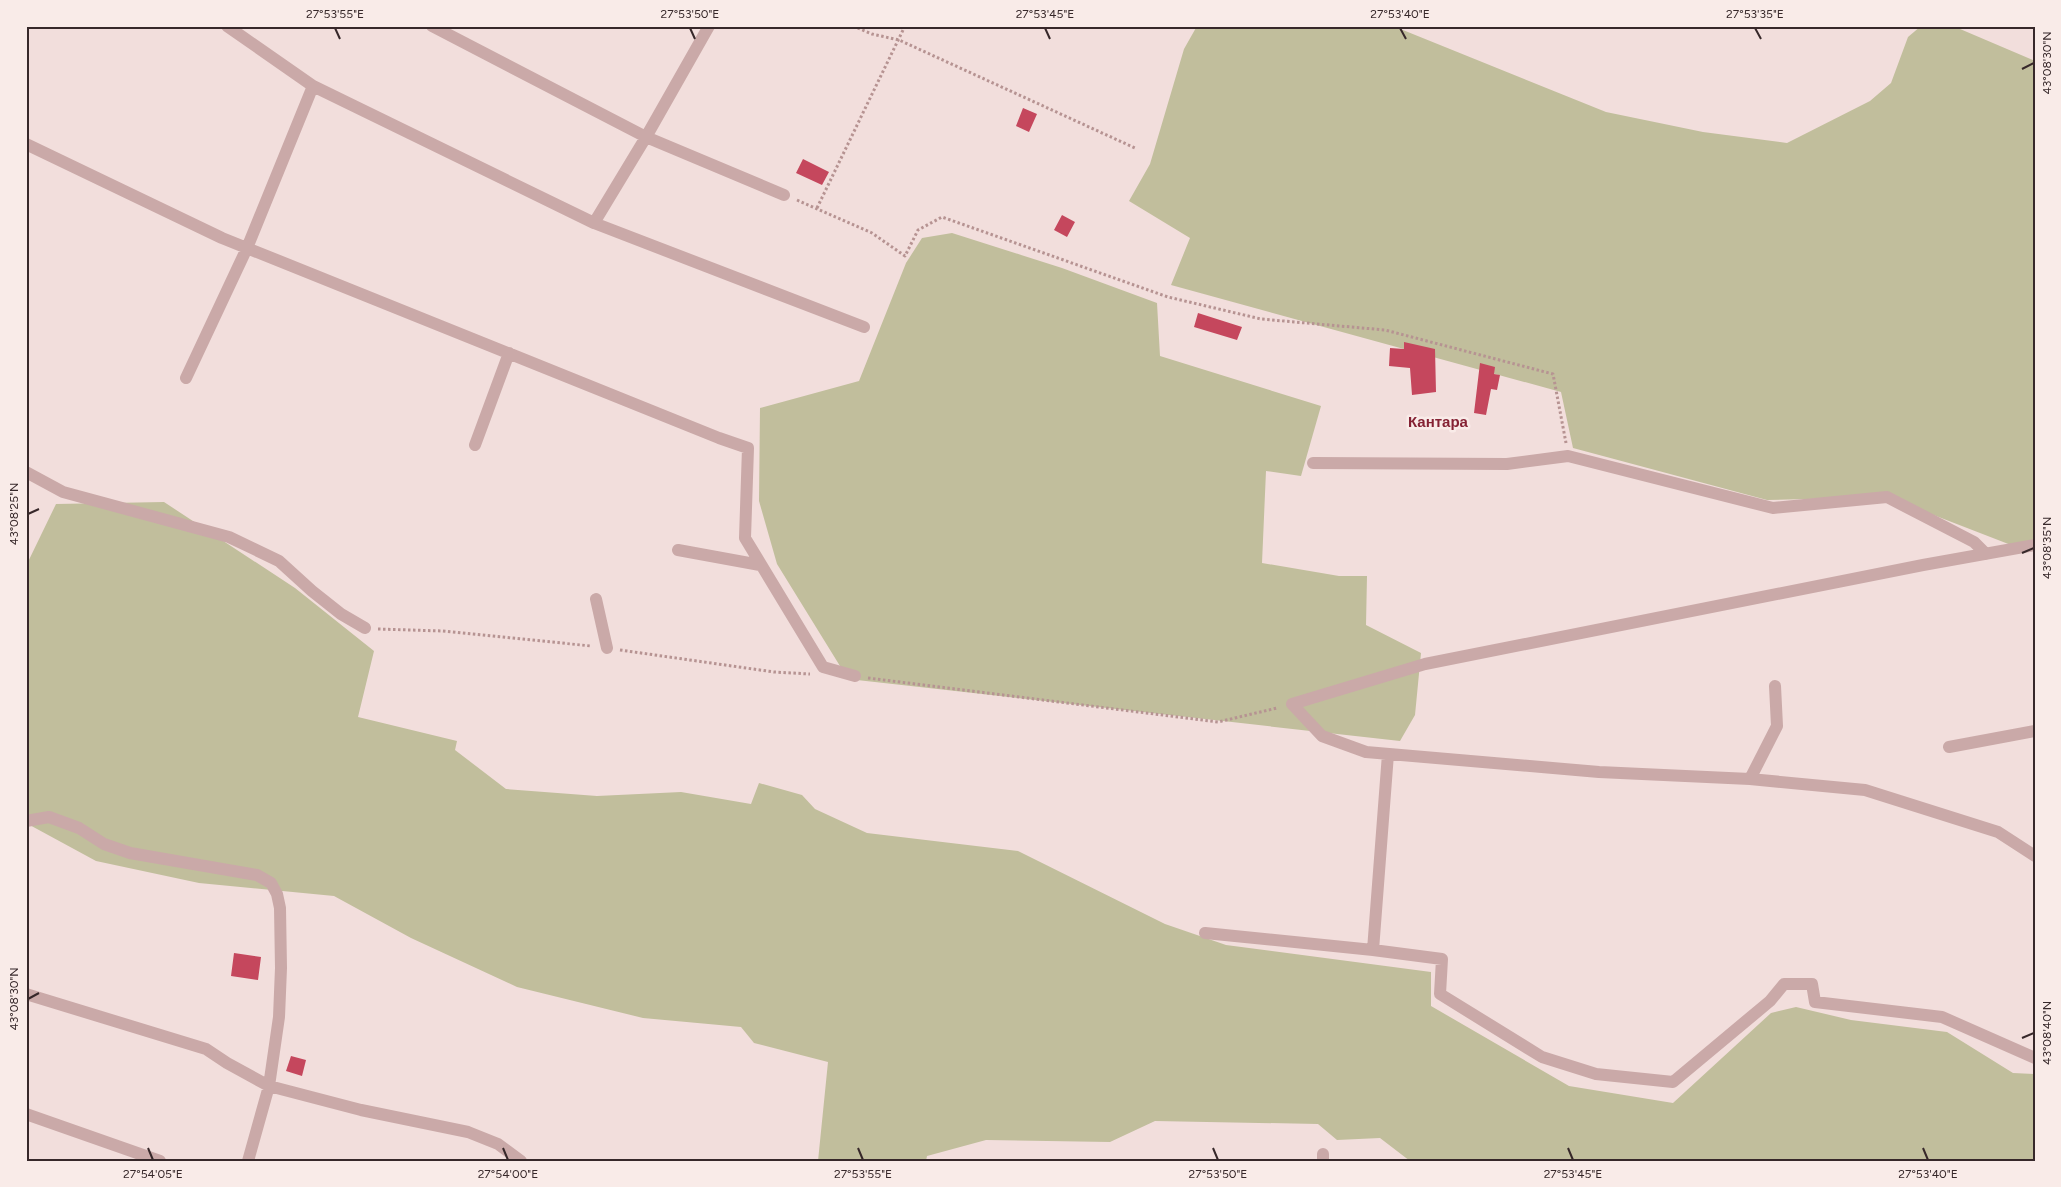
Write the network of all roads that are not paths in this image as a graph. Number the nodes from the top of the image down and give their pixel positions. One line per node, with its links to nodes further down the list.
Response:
1 (227, 26): 4 (street)
2 (432, 26): 5 (street)
3 (708, 26): 5 (street)
4 (313, 86): 8 (street); 9 (street)
5 (646, 137): 7 (street); 8 (street)
6 (26, 144): 9 (street)
7 (784, 195)
8 (594, 223): 10 (street)
9 (247, 248): 11 (street); 12 (street)
10 (864, 327)
11 (509, 354): 13 (street); 19 (street)
12 (186, 378)
13 (475, 445)
14 (1313, 462): 18 (street)
15 (26, 472): 21 (street)
16 (2035, 545): 18 (street)
17 (678, 550): 19 (street)
18 (1986, 554): 27 (street)
19 (760, 565): 23 (street)
20 (596, 599): 22 (street)
21 (364, 628)
22 (607, 648)
23 (855, 676)
24 (1775, 686): 28 (street)
25 (2035, 731): 26 (street)
26 (1949, 747)
27 (1388, 754): 28 (street); 32 (street)
28 (1750, 779): 30 (street)
29 (26, 821): 35 (street)
30 (2035, 856)
31 (1204, 933): 32 (street)
32 (1373, 950): 34 (street)
33 (26, 994): 35 (street)
34 (2035, 1058)
35 (268, 1086): 38 (street); 39 (street)
36 (26, 1114): 37 (street)
37 (160, 1161)
38 (248, 1161)
39 (521, 1161)

